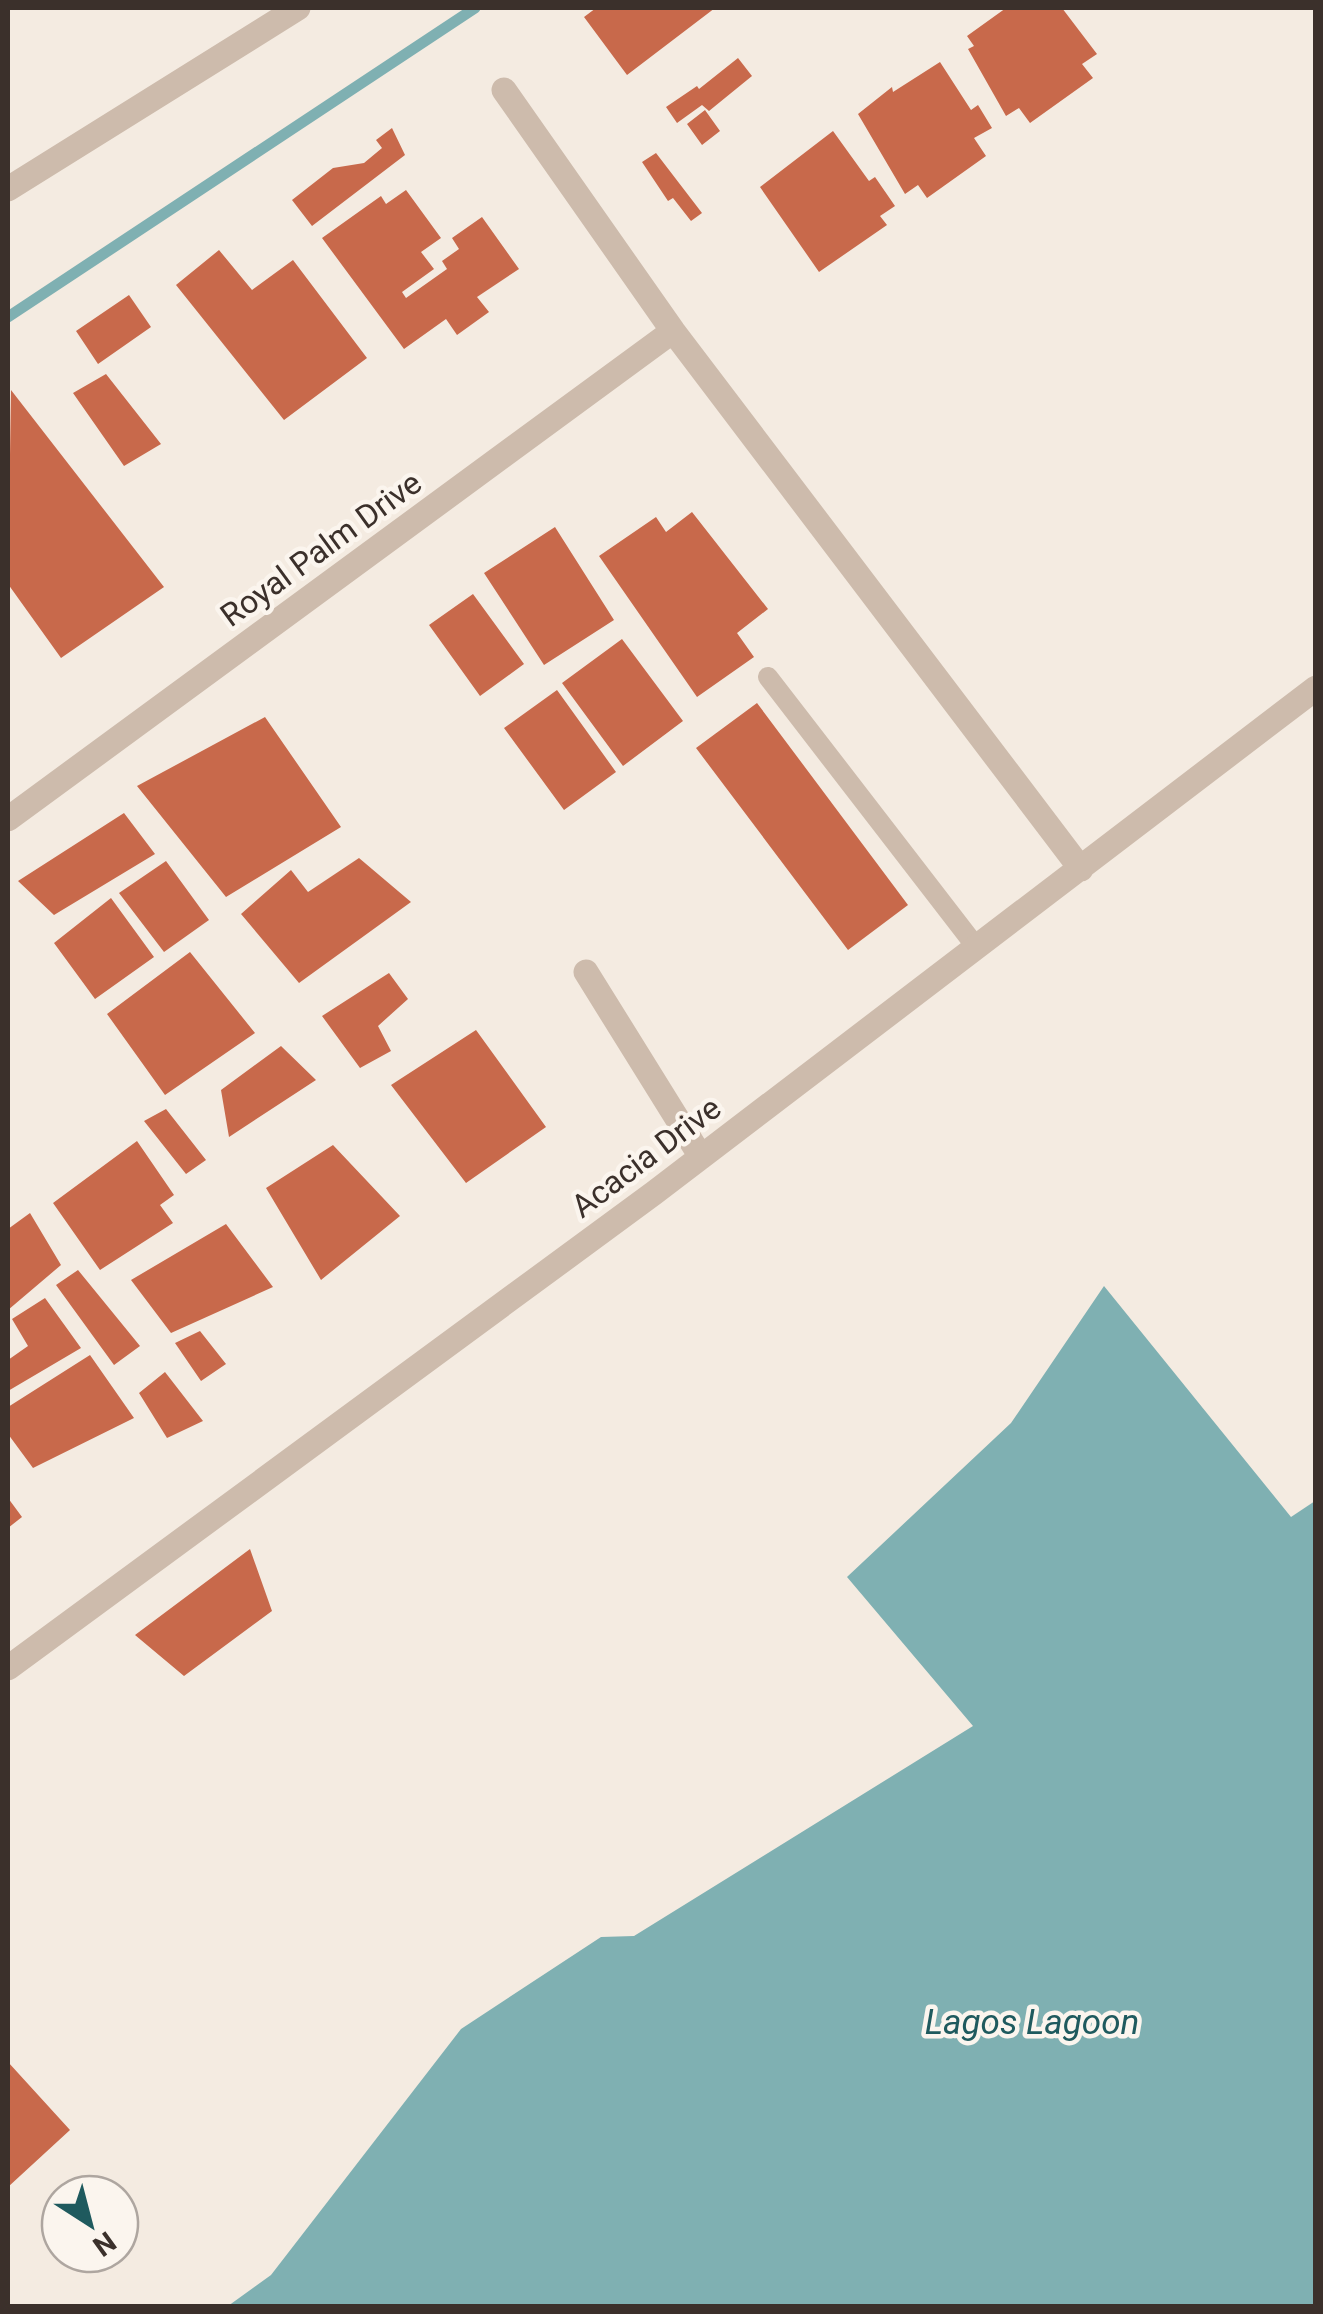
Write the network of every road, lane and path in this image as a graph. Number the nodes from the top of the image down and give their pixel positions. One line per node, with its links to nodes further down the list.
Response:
1 (298, 8): 3 (street)
2 (504, 90): 4 (street)
3 (8, 189)
4 (673, 332): 7 (street, Royal Palm Drive); 8 (street)
5 (768, 677): 9 (lane)
6 (1316, 688): 8 (street, Acacia Drive)
7 (8, 818)
8 (1081, 869): 9 (street, Acacia Drive)
9 (978, 948): 11 (street, Acacia Drive)
10 (586, 972): 11 (street)
11 (701, 1157): 12 (street, Acacia Drive)
12 (8, 1668)

